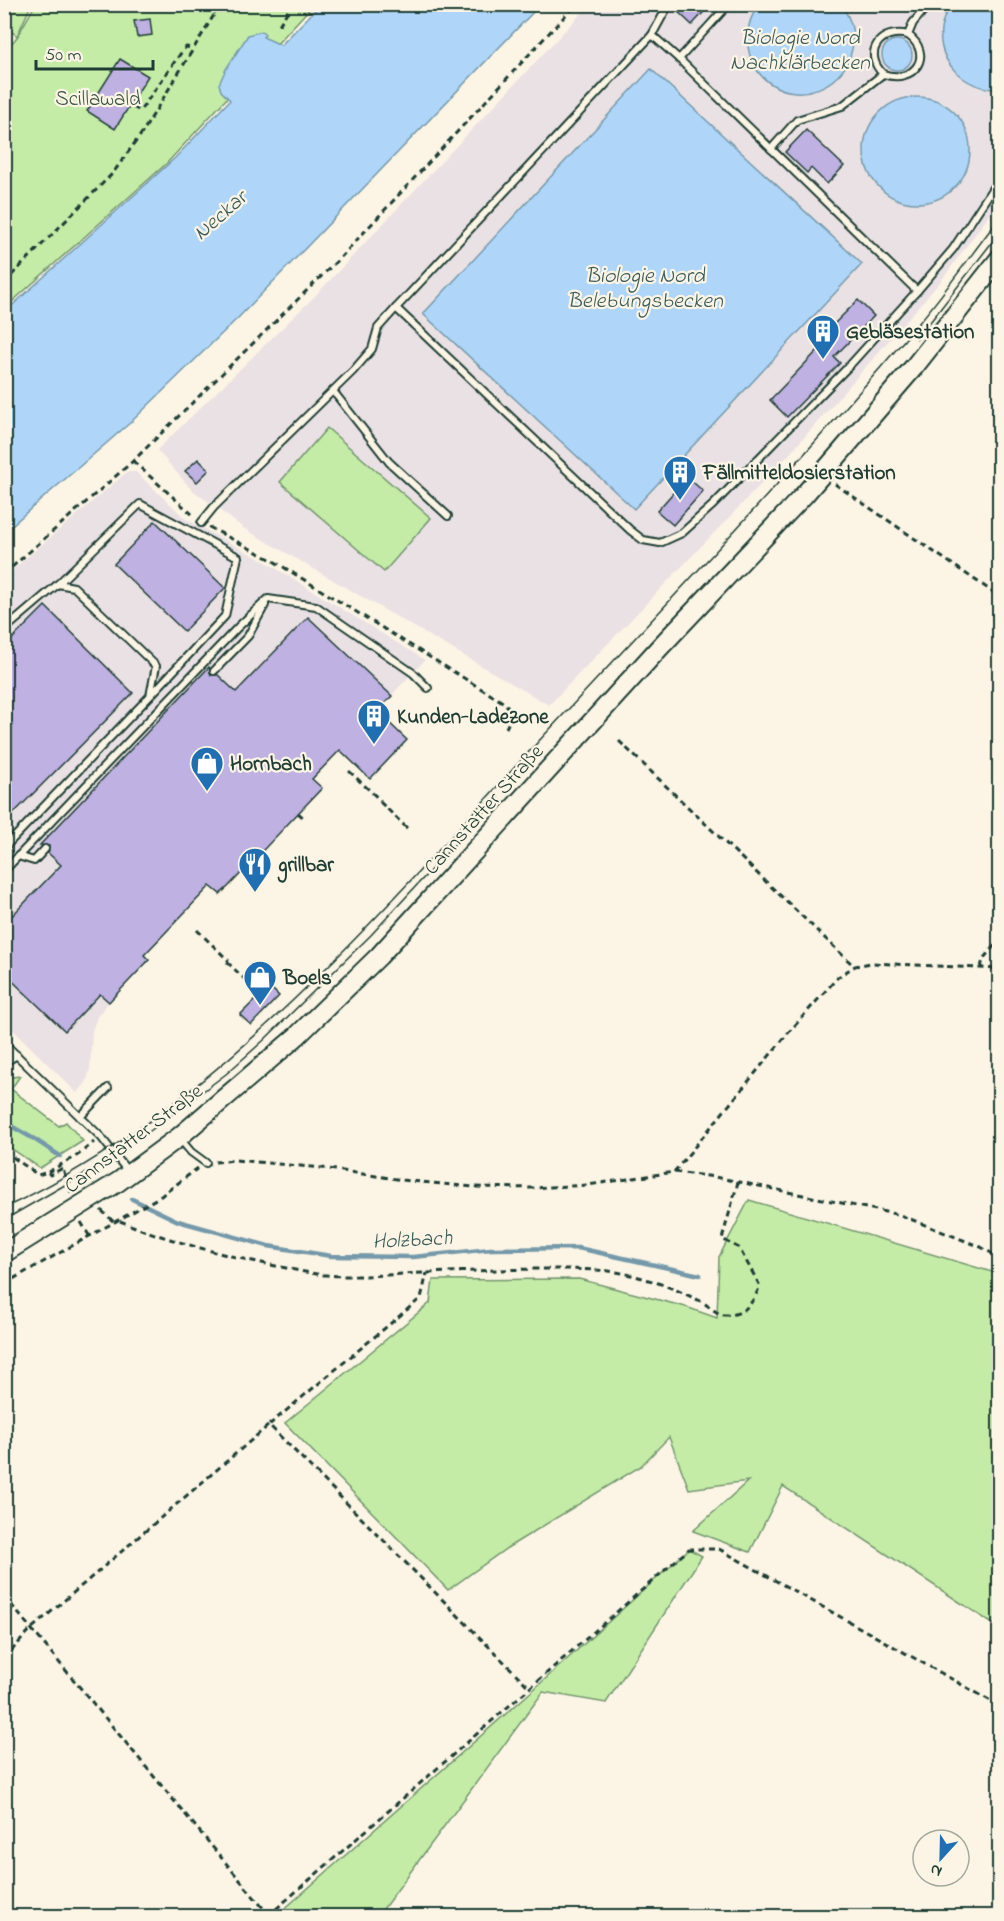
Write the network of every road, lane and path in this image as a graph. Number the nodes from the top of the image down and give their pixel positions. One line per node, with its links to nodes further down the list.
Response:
1 (213, 4): 8 (path)
2 (226, 4): 8 (path)
3 (292, 4): 9 (path)
4 (576, 4): 23 (path)
5 (669, 4): 10 (lane)
6 (729, 4): 13 (lane)
7 (929, 4): 11 (lane)
8 (214, 15): 12 (path)
9 (279, 25)
10 (652, 35): 13 (lane); 21 (lane)
11 (908, 35): 14 (lane); 14 (lane)
12 (194, 48): 15 (path); 19 (path)
13 (679, 59): 16 (lane)
14 (883, 74): 16 (lane)
15 (134, 107)
16 (771, 149): 20 (lane)
17 (999, 177): 20 (lane)
18 (999, 258): 24 (main road, Cannstatter Straße)
19 (4, 284)
20 (917, 291): 21 (lane)
21 (396, 308): 22 (lane)
22 (333, 391): 25 (lane); 26 (lane)
23 (134, 461): 26 (path); 27 (path)
24 (821, 475): 29 (path); 60 (main road, Cannstatter Straße)
25 (448, 516)
26 (201, 523): 35 (path)
27 (4, 574)
28 (58, 584): 31 (lane); 34 (lane); 34 (lane)
29 (999, 597)
30 (268, 599): 32 (lane); 33 (lane); 43 (lane)
31 (4, 630)
32 (214, 671)
33 (428, 688)
34 (150, 696): 41 (lane)
35 (506, 728)
36 (618, 741): 49 (path)
37 (349, 771): 40 (path)
38 (298, 813): 39 (path)
39 (304, 818)
40 (409, 830)
41 (4, 848)
42 (45, 849): 43 (lane)
43 (18, 856): 46 (lane)
44 (252, 862): 45 (path)
45 (257, 867)
46 (4, 871)
47 (197, 930): 52 (path)
48 (999, 939): 50 (path)
49 (855, 966): 50 (path); 63 (path)
50 (981, 968): 51 (path)
51 (999, 969)
52 (256, 990)
53 (4, 1043): 55 (lane)
54 (4, 1052): 55 (lane)
55 (17, 1055): 56 (lane); 58 (lane)
56 (4, 1063)
57 (108, 1088): 58 (lane)
58 (80, 1117): 59 (lane)
59 (100, 1137): 61 (path); 64 (lane)
60 (179, 1137): 62 (lane); 64 (main road, Cannstatter Straße)
61 (4, 1151)
62 (206, 1162): 63 (path); 68 (path)
63 (674, 1172): 65 (path)
64 (129, 1173): 71 (main road, Cannstatter Straße)
65 (738, 1182): 72 (path); 73 (path)
66 (100, 1209): 69 (path)
67 (88, 1217): 70 (path)
68 (122, 1220): 69 (path); 73 (path)
69 (115, 1223): 70 (path)
70 (90, 1238): 74 (path)
71 (7, 1249)
72 (999, 1258)
73 (427, 1273): 75 (path)
74 (4, 1284)
75 (269, 1425): 77 (path); 79 (path)
76 (4, 1596): 77 (path)
77 (31, 1629): 78 (path); 81 (path)
78 (4, 1659)
79 (529, 1686): 80 (path); 81 (path)
80 (999, 1707)
81 (270, 1916)

